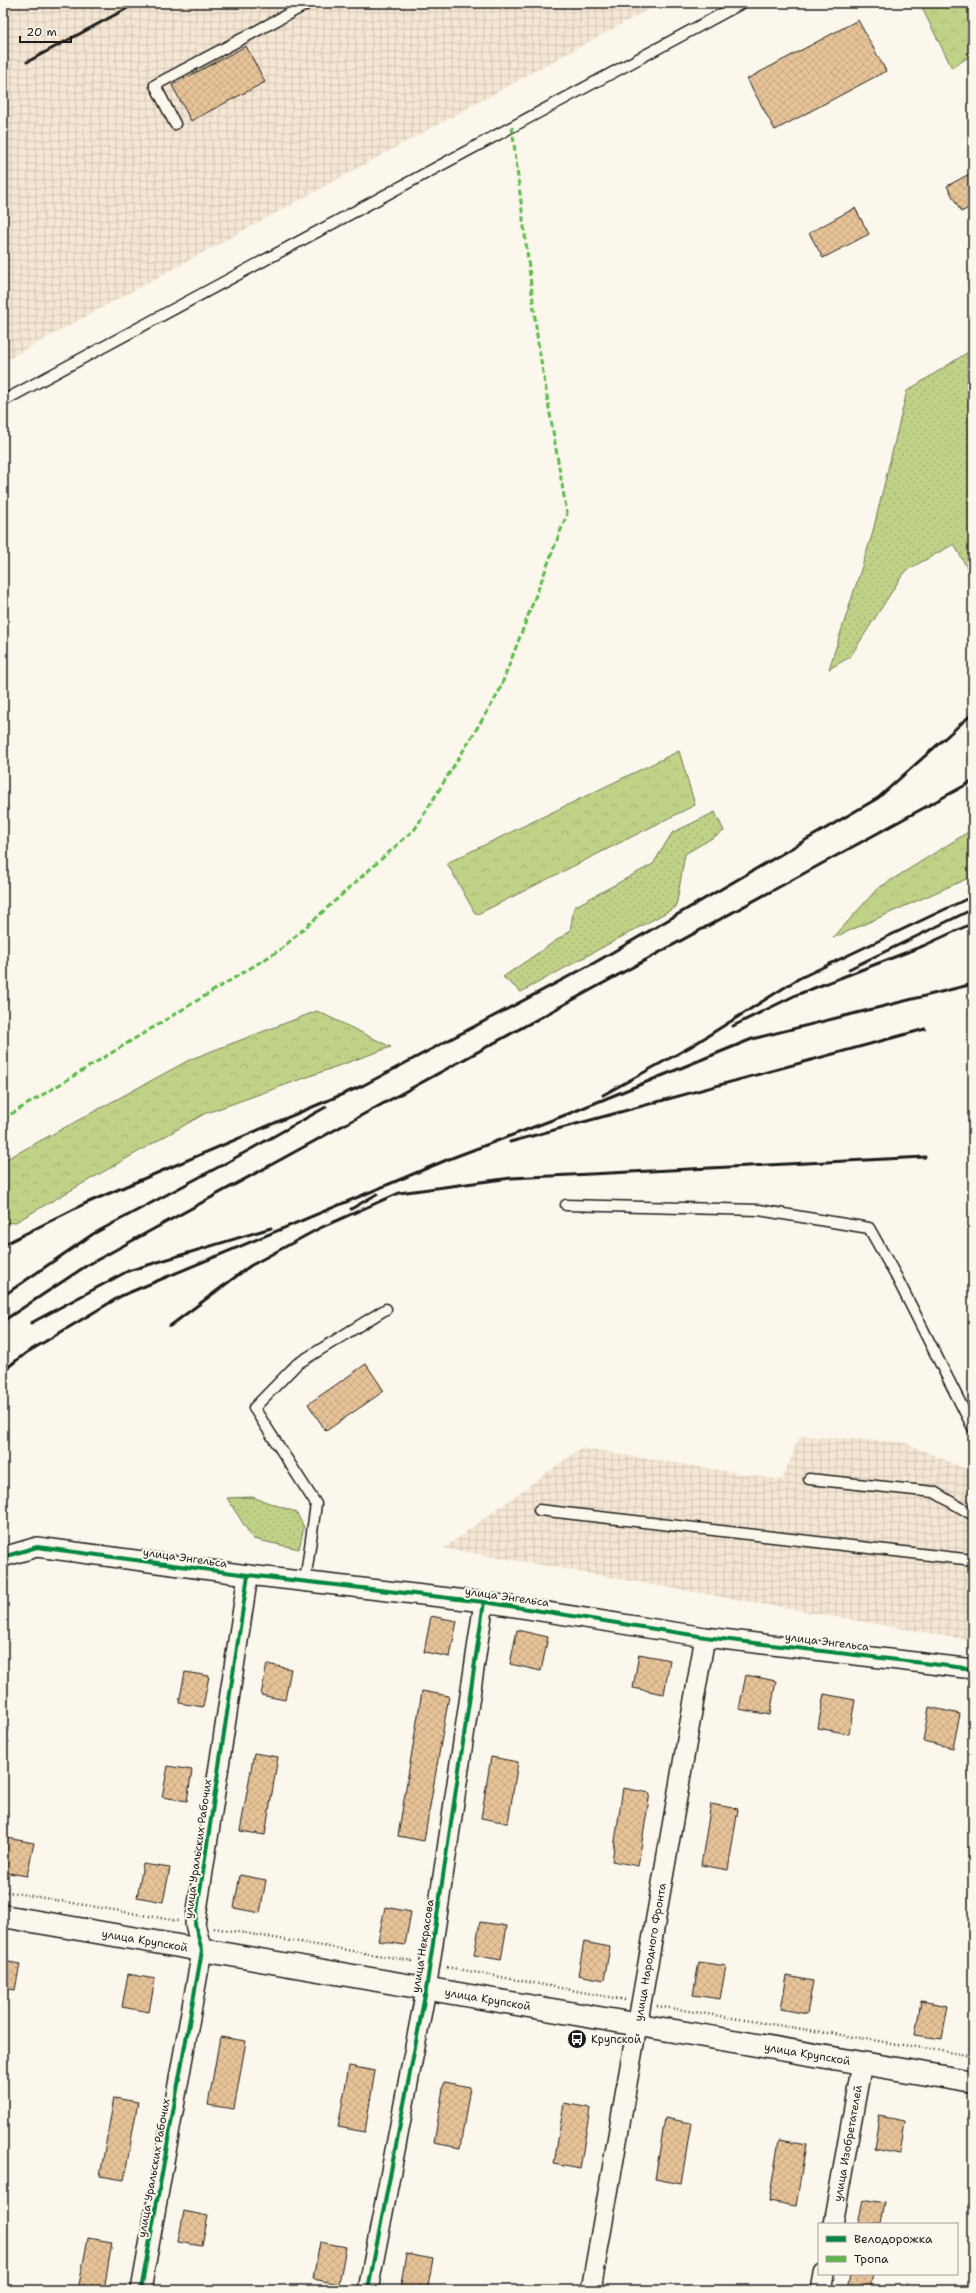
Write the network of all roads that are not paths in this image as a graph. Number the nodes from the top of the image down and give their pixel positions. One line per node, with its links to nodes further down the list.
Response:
1 (309, 3): 3 (lane)
2 (742, 3): 4 (lane)
3 (175, 124)
4 (3, 401)
5 (566, 1205): 7 (lane)
6 (386, 1309): 14 (lane)
7 (973, 1428)
8 (809, 1479): 10 (lane)
9 (539, 1510): 12 (lane)
10 (973, 1516)
11 (3, 1557): 13 (street, улица Энгельса)
12 (973, 1560)
13 (248, 1575): 14 (street, улица Энгельса); 19 (street, улица Уральских Рабочих)
14 (305, 1582): 15 (street, улица Энгельса)
15 (484, 1602): 16 (street, улица Энгельса); 20 (street, улица Некрасова)
16 (705, 1637): 17 (street, улица Энгельса); 21 (street, улица Народного Фронта)
17 (973, 1669)
18 (3, 1916): 19 (main road, улица Крупской)
19 (202, 1951): 20 (main road, улица Крупской); 26 (street, улица Уральских Рабочих)
20 (426, 1990): 21 (main road, улица Крупской); 27 (street, улица Некрасова)
21 (638, 2025): 22 (main road, улица Крупской); 28 (street, улица Народного Фронта)
22 (862, 2063): 23 (main road, улица Крупской); 24 (street, улица Изобретателей)
23 (973, 2082)
24 (833, 2223)
25 (824, 2275): 29 (street)
26 (141, 2290)
27 (368, 2290)
28 (591, 2290)
29 (821, 2290)

